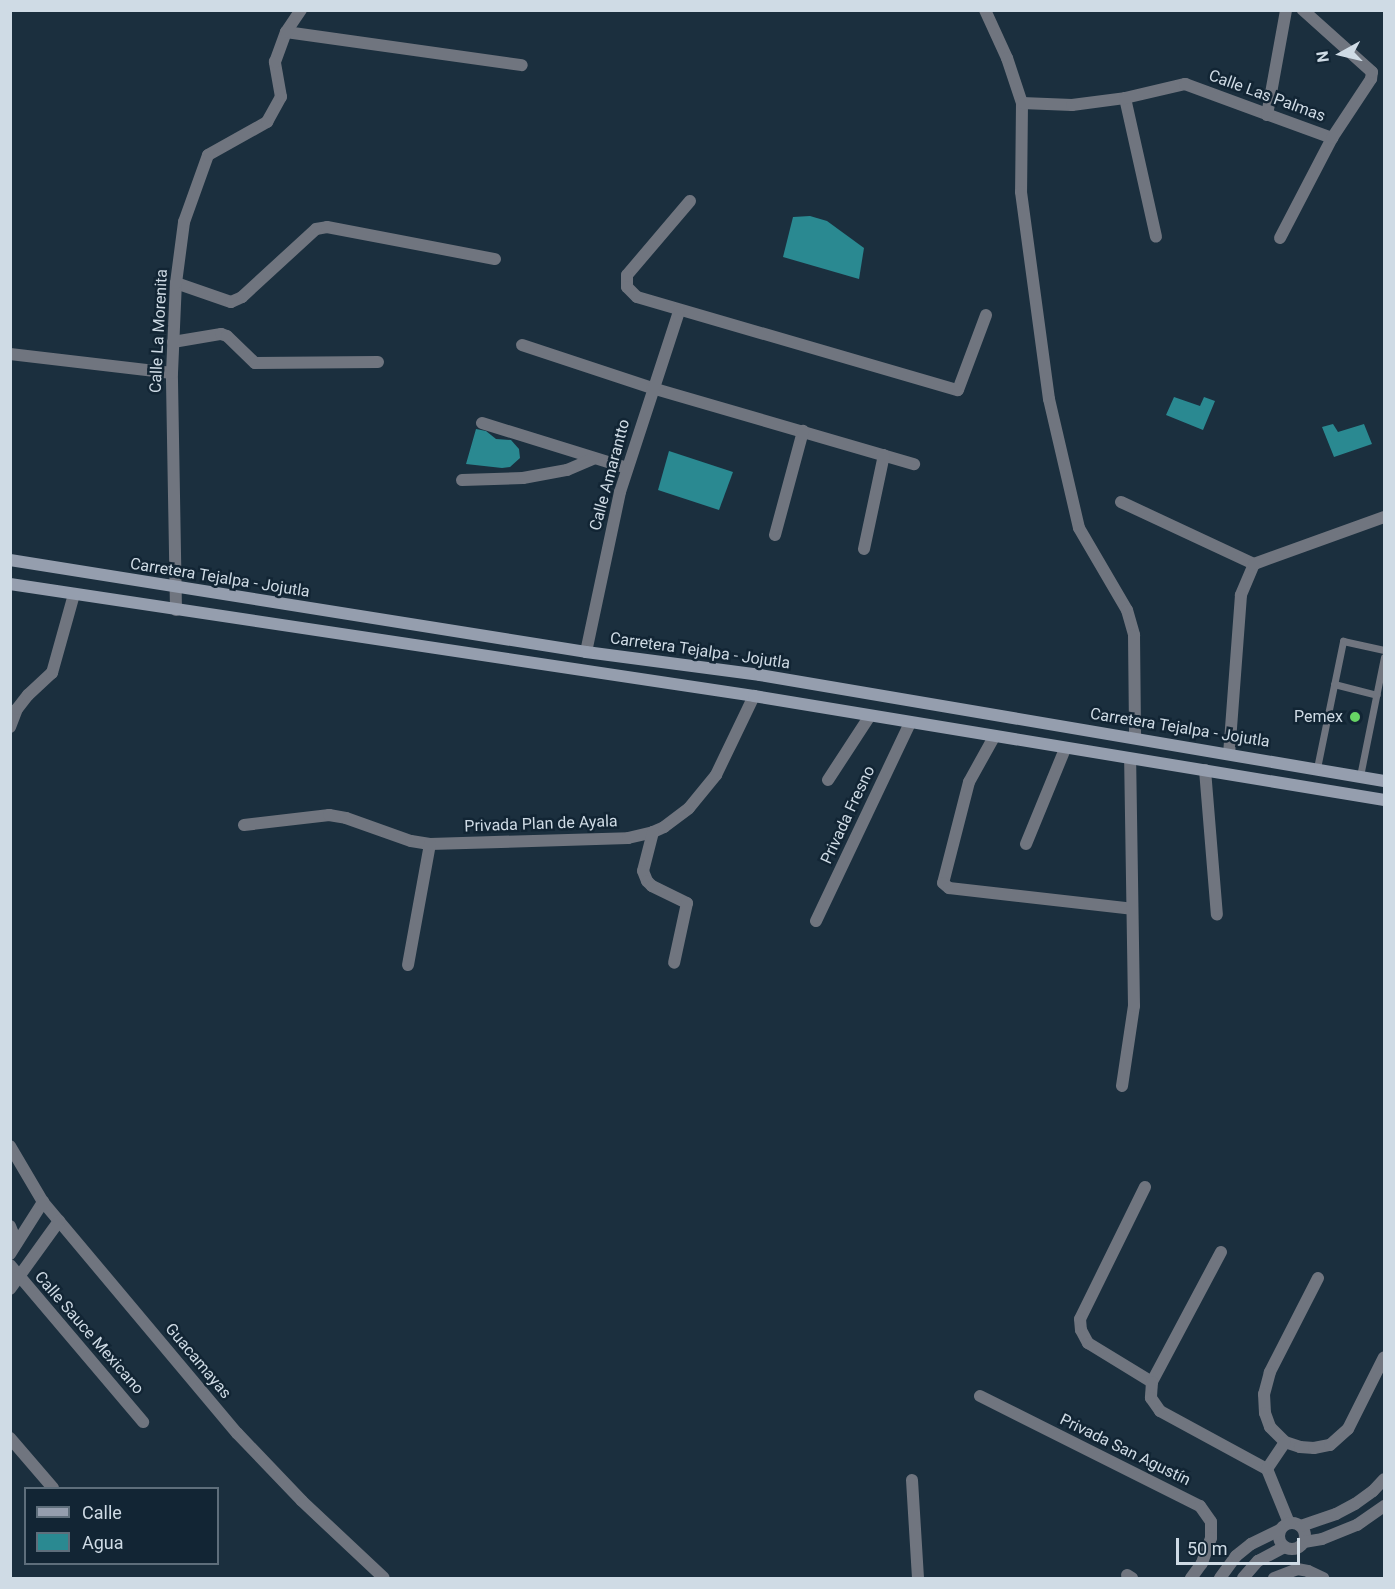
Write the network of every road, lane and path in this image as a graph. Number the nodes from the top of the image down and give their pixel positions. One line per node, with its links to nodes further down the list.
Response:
1 (301, 10): 5 (street)
2 (985, 10): 8 (street)
3 (1286, 10): 9 (street)
4 (1303, 10): 10 (street, Calle Las Palmas)
5 (286, 32): 6 (street); 15 (street, Calle La Morenita)
6 (522, 65)
7 (1125, 98): 8 (street, Calle Las Palmas); 9 (street, Calle Las Palmas); 12 (street)
8 (1022, 103): 53 (street)
9 (1267, 115): 10 (street, Calle Las Palmas)
10 (1332, 138): 13 (street)
11 (690, 201): 16 (street)
12 (1156, 237)
13 (1280, 238)
14 (495, 260): 15 (street)
15 (176, 283): 18 (street, Calle La Morenita)
16 (679, 311): 17 (street); 23 (street, Calle Amarantto)
17 (986, 315)
18 (173, 342): 21 (street); 22 (street, Calle La Morenita)
19 (522, 345): 23 (street)
20 (10, 354): 22 (street)
21 (378, 362)
22 (172, 373): 38 (street, Calle La Morenita)
23 (652, 388): 25 (street); 29 (street, Calle Amarantto)
24 (482, 423): 27 (street)
25 (803, 431): 26 (street); 33 (street)
26 (884, 455): 28 (street); 34 (street)
27 (593, 459): 29 (street); 30 (street)
28 (914, 464)
29 (627, 468): 42 (street, Calle Amarantto)
30 (462, 480)
31 (1121, 502): 36 (street)
32 (1384, 517): 36 (street)
33 (775, 535)
34 (864, 549)
35 (10, 560): 38 (main road, Carretera Tejalpa - Jojutla)
36 (1254, 564): 55 (street)
37 (10, 584): 39 (main road)
38 (177, 588): 40 (street, Calle La Morenita); 42 (main road, Carretera Tejalpa - Jojutla)
39 (74, 594): 40 (main road); 51 (street)
40 (176, 610): 46 (main road)
41 (1384, 650): 44 (lane)
42 (586, 652): 47 (main road, Carretera Tejalpa - Jojutla)
43 (1384, 657): 45 (lane)
44 (1334, 684): 45 (lane); 57 (lane)
45 (1377, 695): 59 (lane)
46 (754, 696): 48 (main road); 64 (street, Privada Plan de Ayala)
47 (891, 697): 49 (main road); 53 (main road, Carretera Tejalpa - Jojutla)
48 (869, 717): 49 (main road); 60 (street)
49 (887, 719): 50 (main road)
50 (910, 723): 52 (main road); 69 (street, Privada Fresno)
51 (10, 727)
52 (994, 737): 54 (main road); 67 (street)
53 (1135, 738): 55 (main road, Carretera Tejalpa - Jojutla)
54 (1065, 749): 56 (main road); 66 (street)
55 (1229, 754): 57 (main road, Carretera Tejalpa - Jojutla)
56 (1130, 759): 58 (main road); 67 (street)
57 (1317, 768): 59 (main road, Carretera Tejalpa - Jojutla)
58 (1205, 770): 62 (main road); 68 (street)
59 (1360, 776): 61 (main road, Carretera Tejalpa - Jojutla)
60 (828, 780)
61 (1384, 781)
62 (1384, 800)
63 (244, 825): 65 (street, Privada Plan de Ayala)
64 (652, 832): 65 (street, Privada Plan de Ayala); 70 (street)
65 (430, 844): 71 (street)
66 (1026, 844)
67 (1132, 909): 72 (street)
68 (1216, 915)
69 (816, 921)
70 (674, 963)
71 (408, 965)
72 (1122, 1086)
73 (10, 1146): 75 (street, Guacamayas)
74 (1145, 1188): 85 (street)
75 (43, 1202): 76 (street, Guacamayas); 78 (street)
76 (59, 1221): 81 (street); 99 (street, Guacamayas)
77 (10, 1226): 78 (street)
78 (14, 1249)
79 (1221, 1252): 85 (street)
80 (10, 1265): 81 (street, Calle Sauce Mexicano)
81 (20, 1278): 83 (street); 87 (street, Calle Sauce Mexicano)
82 (1318, 1278): 89 (street)
83 (10, 1289)
84 (1384, 1357): 89 (street)
85 (1152, 1382): 90 (street)
86 (980, 1396): 98 (street, Privada San Agustín)
87 (143, 1422)
88 (10, 1438): 93 (street)
89 (1285, 1442): 90 (street)
90 (1267, 1469): 95 (street)
91 (1384, 1479): 95 (street)
92 (912, 1480): 100 (street)
93 (52, 1487)
94 (1384, 1506): 96 (street)
95 (1290, 1526): 96 (street); 97 (street); 102 (street)
96 (1304, 1542): 97 (street)
97 (1284, 1547): 103 (street)
98 (1202, 1563): 101 (street, Privada San Agustín); 102 (street)
99 (384, 1578)
100 (918, 1578)
101 (1191, 1578)
102 (1221, 1578)
103 (1243, 1578)
104 (1274, 1578): 105 (street)
105 (1323, 1578)

